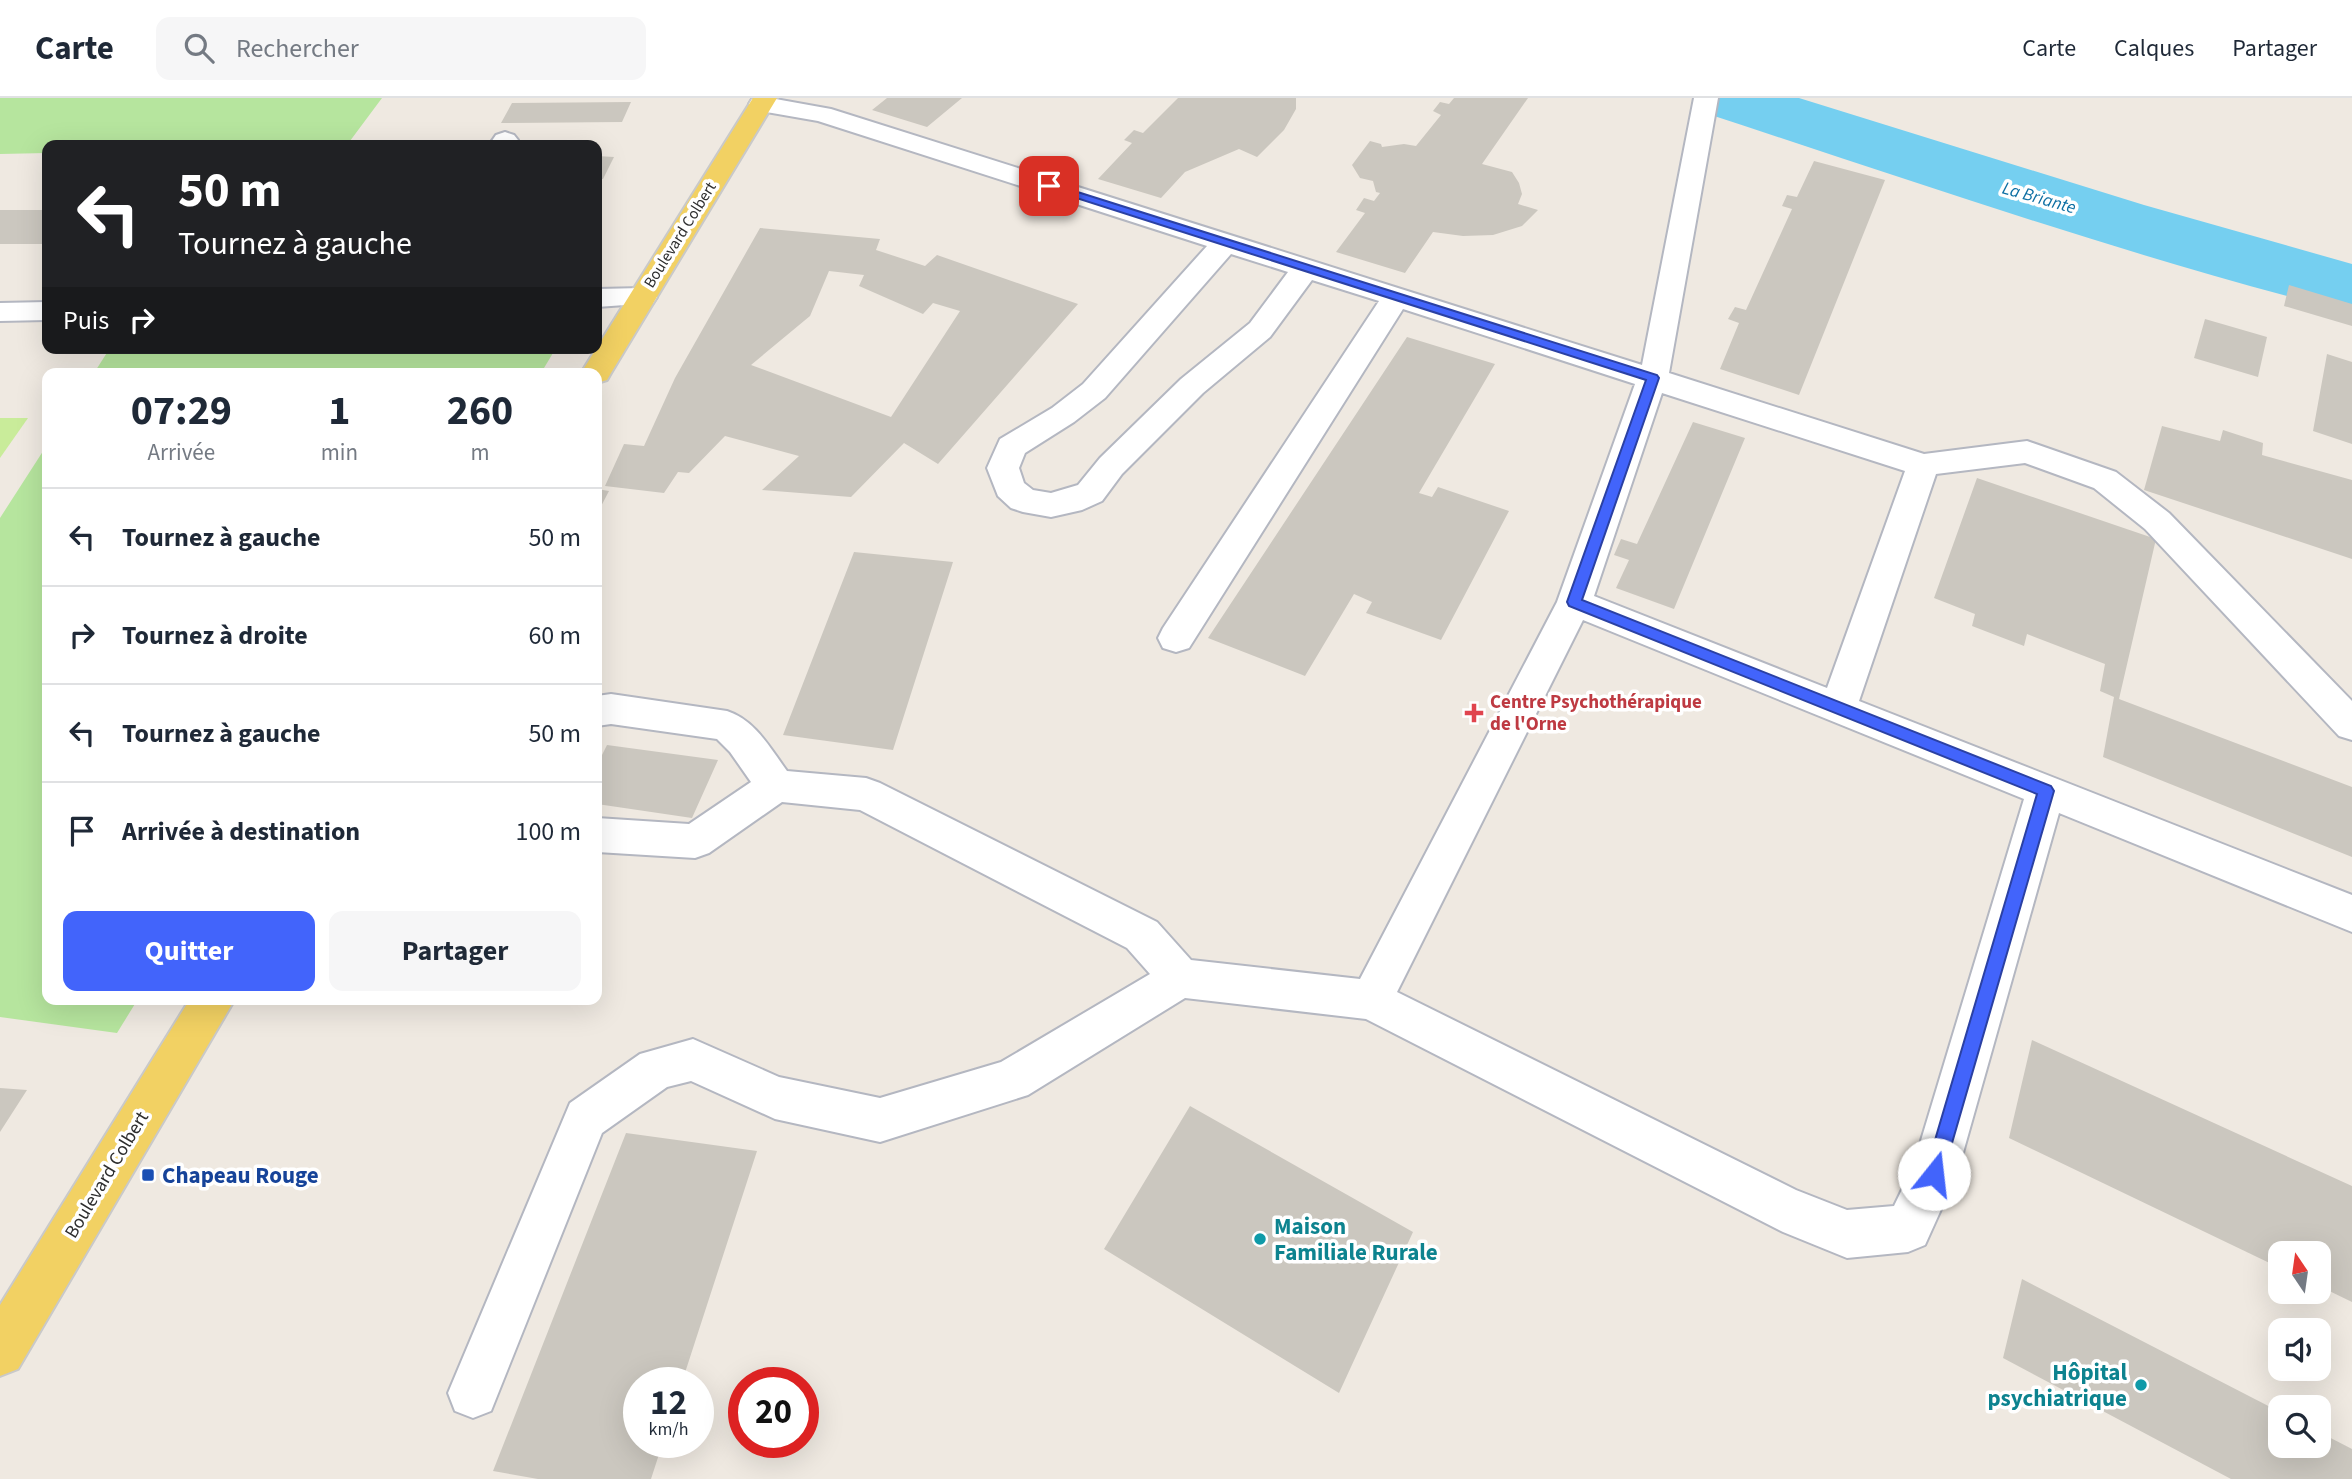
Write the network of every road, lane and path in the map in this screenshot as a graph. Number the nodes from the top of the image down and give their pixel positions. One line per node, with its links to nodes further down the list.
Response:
1 (763, 101): 2 (street); 7 (main road, Boulevard Colbert)
2 (832, 106): 4 (street)
3 (1704, 108): 12 (street)
4 (1226, 242): 5 (street); 5 (street)
5 (1306, 268): 6 (street)
6 (1397, 296): 12 (street); 15 (street)
7 (643, 297): 8 (street); 11 (main road, Boulevard Colbert)
8 (602, 298)
9 (42, 311): 10 (street)
10 (0, 312)
11 (599, 368)
12 (1653, 378): 13 (street); 14 (street)
13 (1923, 465): 16 (street); 18 (street)
14 (1574, 602): 16 (street); 24 (street)
15 (1176, 638)
16 (1838, 708): 20 (street)
17 (602, 710): 19 (street)
18 (2352, 725)
19 (776, 786): 21 (street); 23 (street)
20 (2046, 791): 22 (street); 24 (street)
21 (602, 835)
22 (2352, 914)
23 (1180, 978): 24 (street); 27 (street)
24 (1371, 1000)
25 (210, 1005): 26 (main road, Boulevard Colbert)
26 (0, 1350)
27 (473, 1393)

